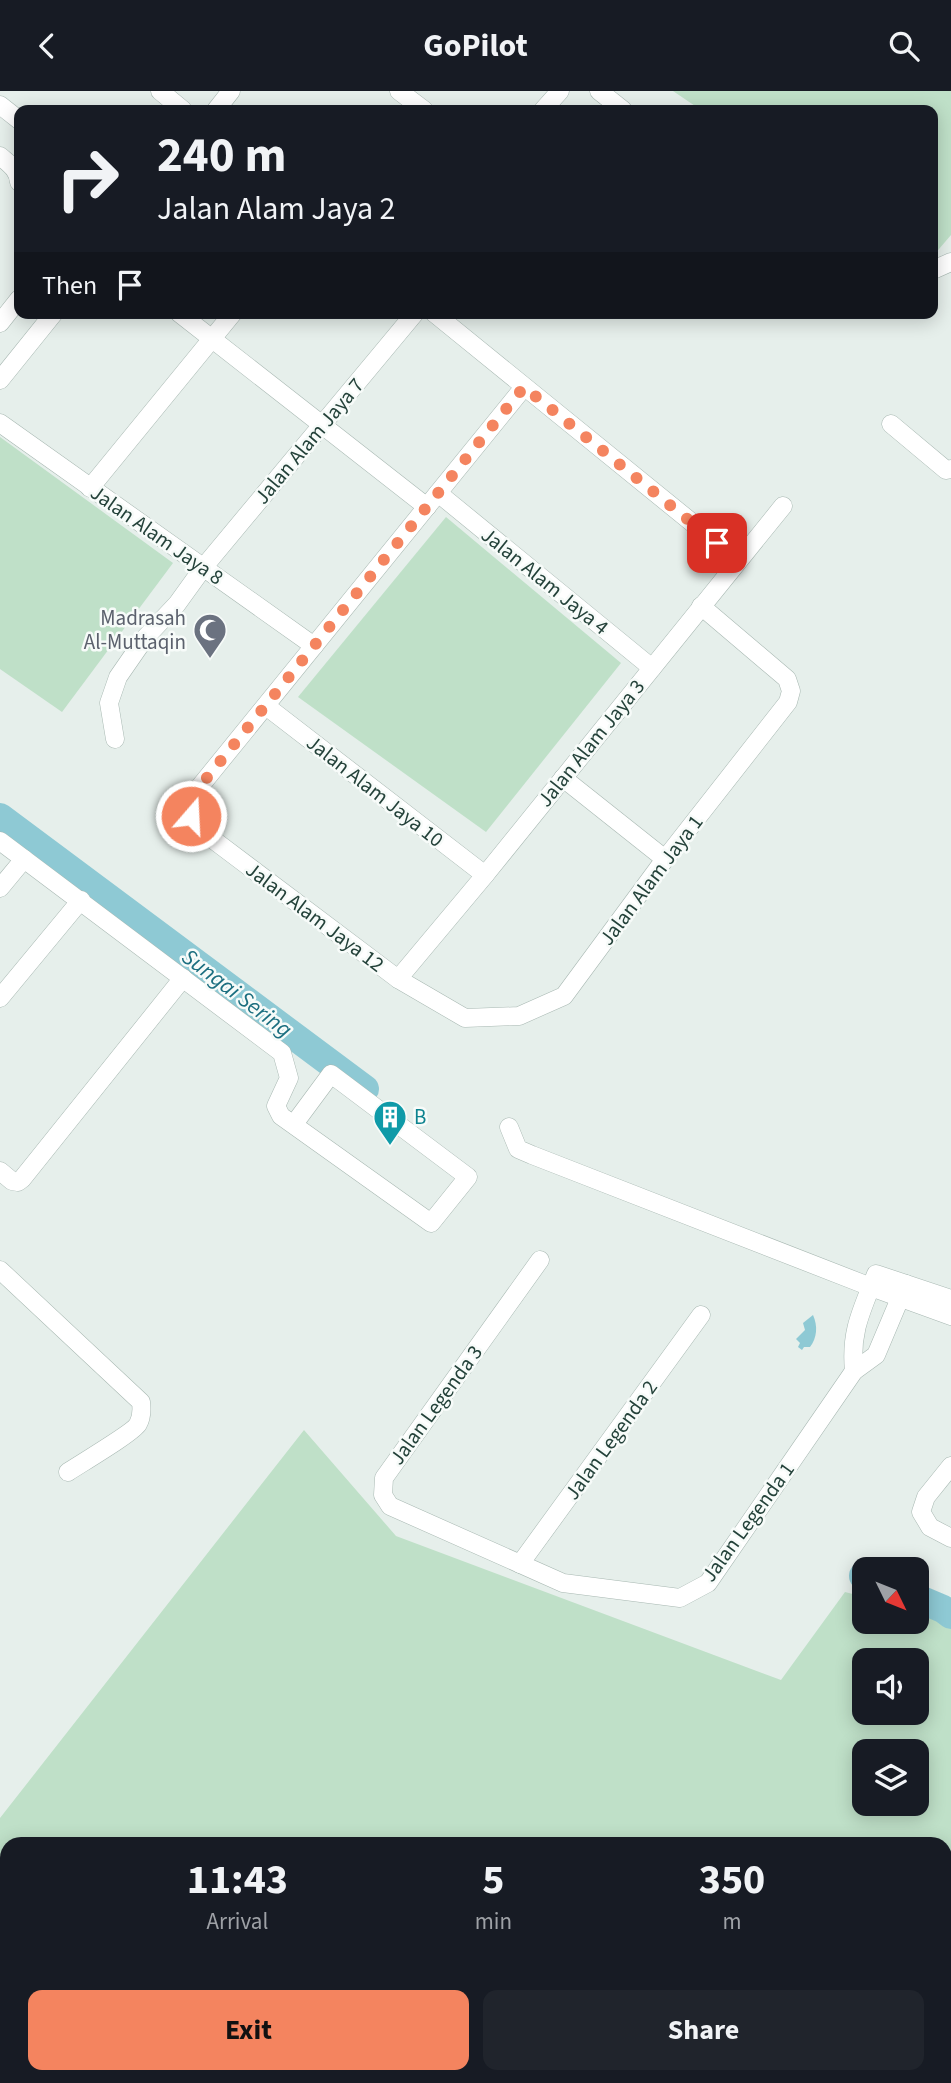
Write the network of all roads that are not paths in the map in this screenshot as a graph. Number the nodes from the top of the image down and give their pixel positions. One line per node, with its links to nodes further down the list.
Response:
1 (160, 91): 7 (street)
2 (232, 91): 8 (street)
3 (399, 91): 9 (street)
4 (560, 91): 10 (street)
5 (599, 91): 11 (street)
6 (0, 105): 12 (street)
7 (177, 105)
8 (220, 105)
9 (417, 105)
10 (547, 105)
11 (617, 105)
12 (14, 116)
13 (0, 156): 14 (street)
14 (14, 168)
15 (14, 305): 21 (street)
16 (49, 319): 23 (street)
17 (187, 319): 22 (street, Jalan Alam Jaya 4)
18 (228, 319): 22 (street)
19 (410, 319): 27 (street, Jalan Alam Jaya 7)
20 (441, 319): 24 (street)
21 (0, 323)
22 (212, 339): 27 (street, Jalan Alam Jaya 4); 29 (street)
23 (0, 380)
24 (524, 387): 30 (street); 32 (street)
25 (0, 423): 29 (street, Jalan Alam Jaya 8)
26 (891, 424): 28 (street)
27 (323, 425): 30 (street, Jalan Alam Jaya 4); 33 (street, Jalan Alam Jaya 7)
28 (951, 469)
29 (90, 488): 33 (street, Jalan Alam Jaya 8)
30 (432, 500): 35 (street); 36 (street, Jalan Alam Jaya 4)
31 (783, 506): 32 (street, Jalan Alam Jaya 3)
32 (738, 560): 34 (street, Jalan Alam Jaya 3)
33 (203, 568): 35 (street, Jalan Alam Jaya 8); 38 (street, Jalan Alam Jaya 7)
34 (701, 606): 36 (street, Jalan Alam Jaya 3); 42 (street, Jalan Alam Jaya 1)
35 (314, 646): 37 (street)
36 (652, 668): 39 (street, Jalan Alam Jaya 3)
37 (266, 706): 43 (street, Jalan Alam Jaya 10); 47 (street, Jalan Alam Jaya 12)
38 (115, 739)
39 (563, 778): 42 (street); 43 (street, Jalan Alam Jaya 3)
40 (0, 841): 41 (street)
41 (24, 859): 44 (street); 45 (street)
42 (665, 859): 49 (street, Jalan Alam Jaya 1)
43 (485, 875): 47 (street, Jalan Alam Jaya 3)
44 (0, 888)
45 (81, 900): 46 (street); 48 (street)
46 (183, 978): 50 (street); 52 (street)
47 (398, 979): 49 (street, Jalan Alam Jaya 12)
48 (0, 998)
49 (465, 1018)
50 (294, 1124): 50 (street)
51 (509, 1127): 55 (street)
52 (0, 1171)
53 (540, 1260): 64 (street, Jalan Legenda 3)
54 (0, 1270): 62 (street)
55 (873, 1281): 56 (street); 60 (street)
56 (904, 1291): 57 (street); 59 (street); 60 (street, Jalan Legenda 1)
57 (951, 1299)
58 (701, 1315): 64 (street, Jalan Legenda 2)
59 (951, 1316)
60 (854, 1371): 64 (street, Jalan Legenda 1)
61 (951, 1466): 63 (street)
62 (68, 1472)
63 (951, 1538)
64 (520, 1564)

